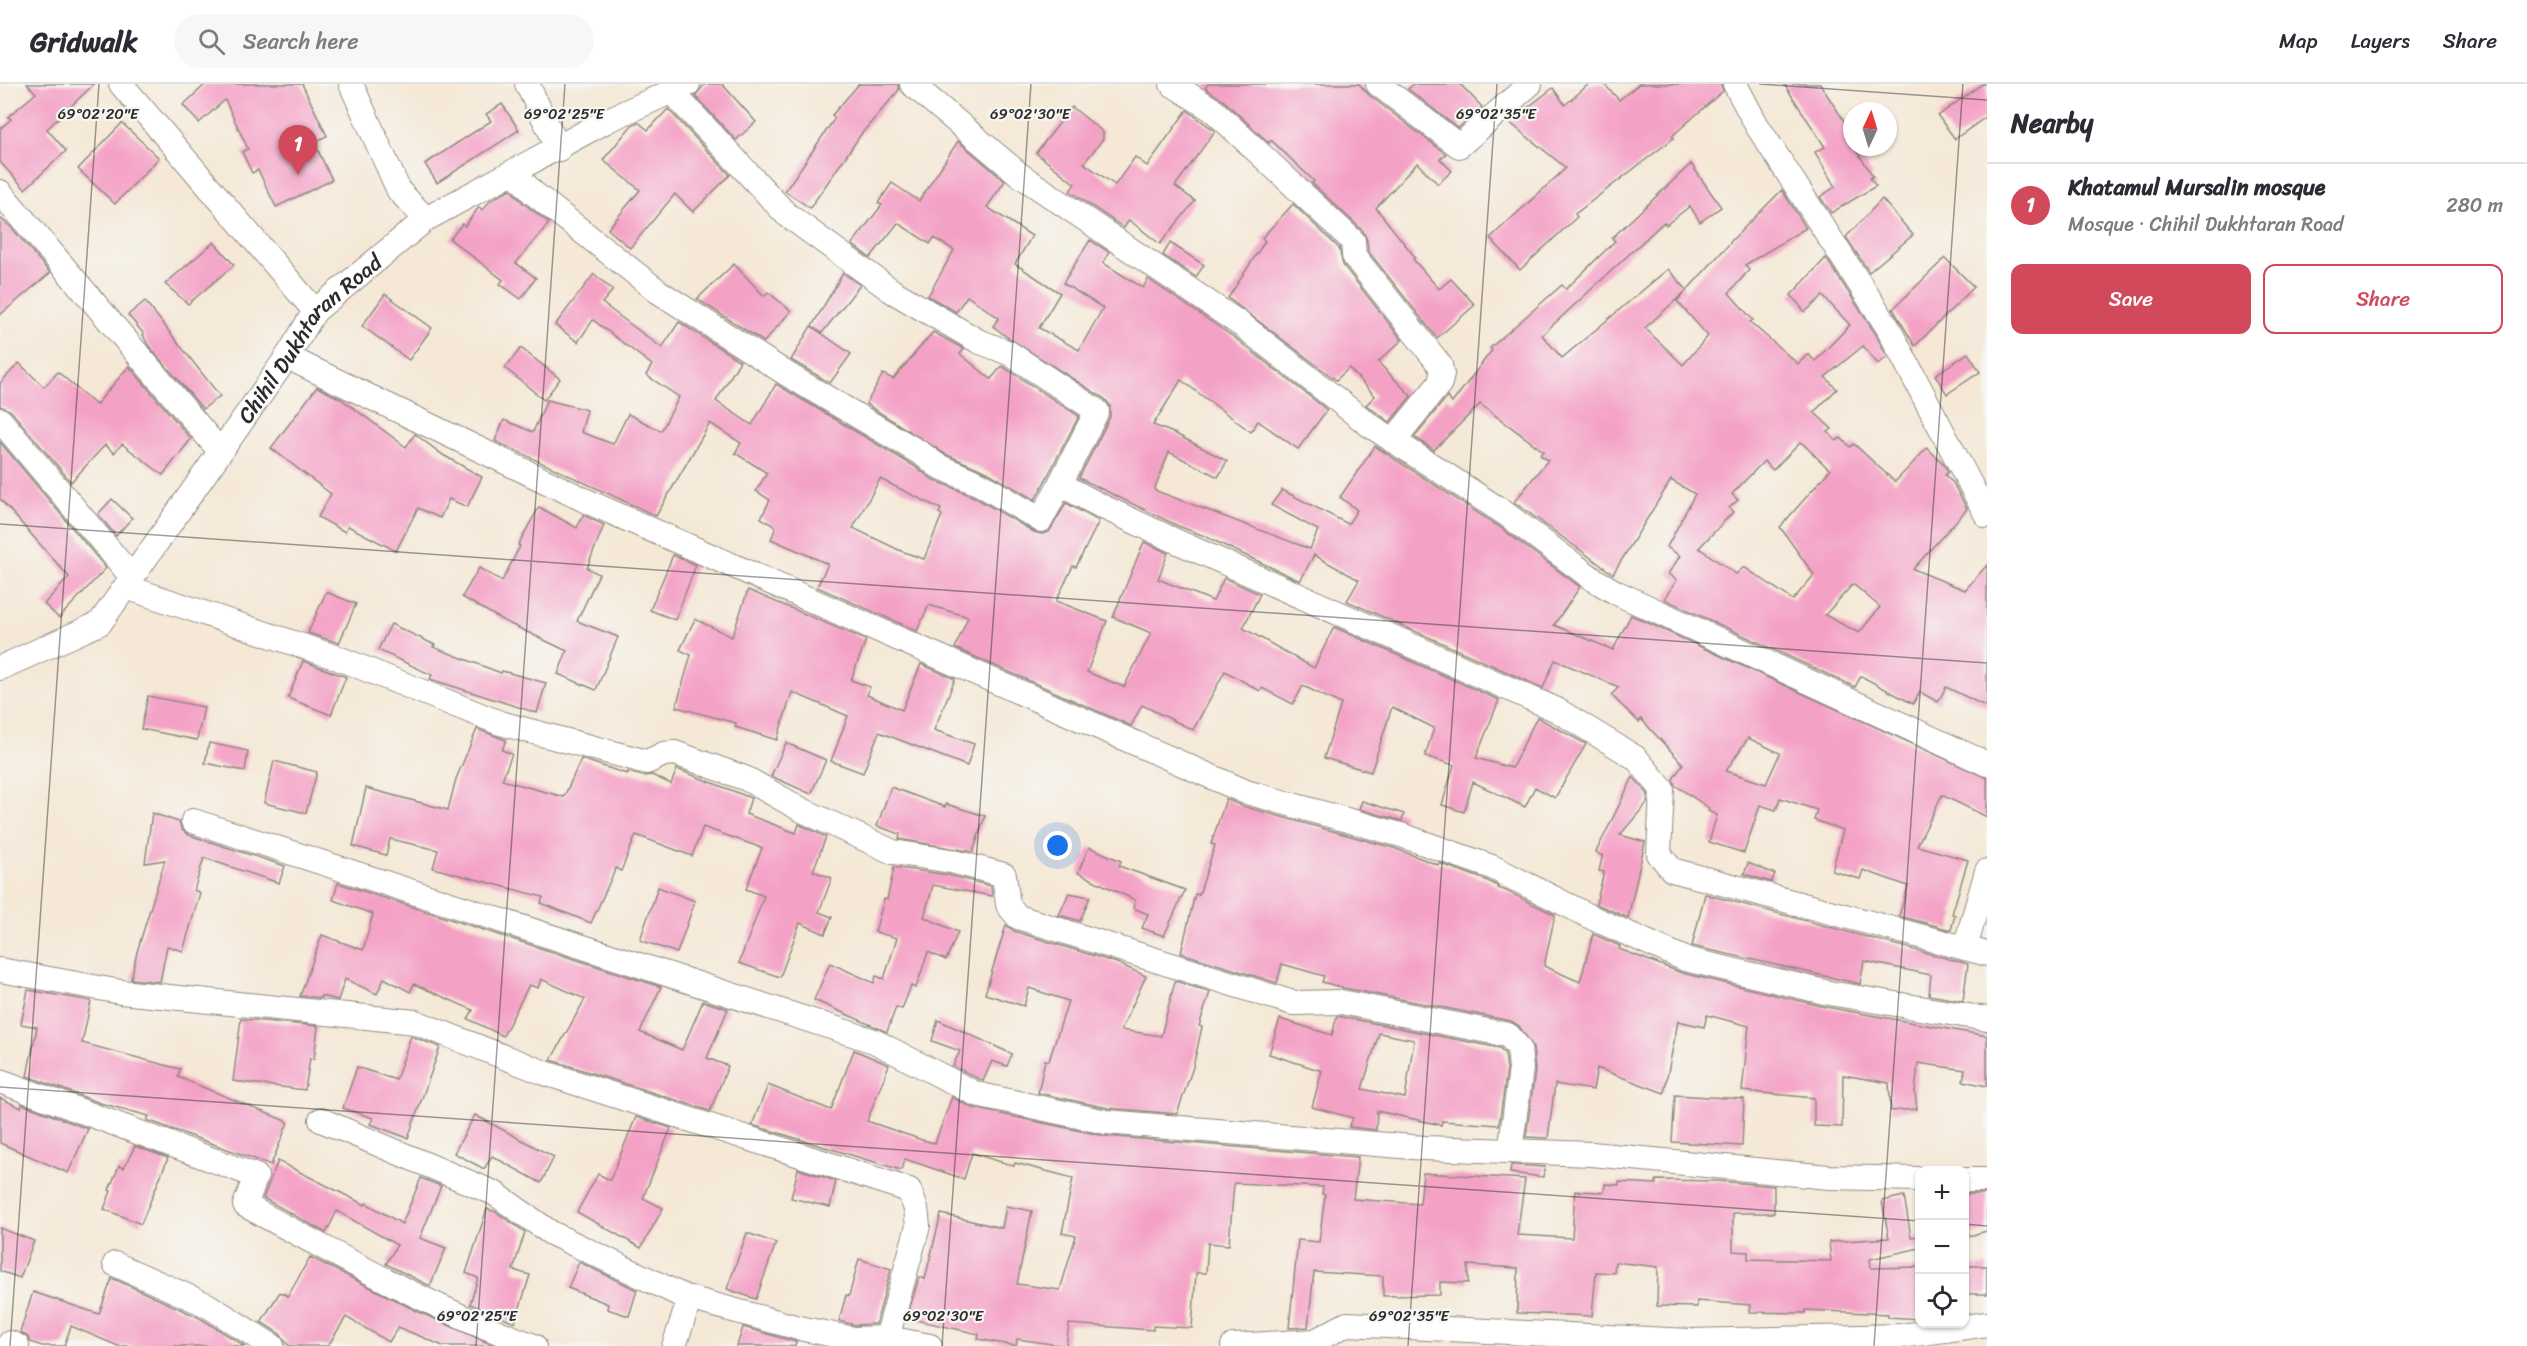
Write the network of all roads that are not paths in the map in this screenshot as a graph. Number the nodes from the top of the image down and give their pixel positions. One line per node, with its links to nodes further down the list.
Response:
1 (121, 84): 14 (street)
2 (351, 84): 13 (street)
3 (527, 84): 10 (street)
4 (912, 84): 17 (street)
5 (1172, 84): 17 (street)
6 (1378, 84): 7 (street)
7 (1530, 84)
8 (1735, 84): 20 (street)
9 (680, 88): 10 (street, Chihil Dukhtaran Road); 19 (street)
10 (559, 148): 11 (street, Chihil Dukhtaran Road)
11 (514, 172): 13 (street, Chihil Dukhtaran Road); 19 (street)
12 (0, 192): 18 (street)
13 (426, 219): 14 (street, Chihil Dukhtaran Road)
14 (315, 311): 15 (street, Chihil Dukhtaran Road)
15 (287, 357): 18 (street, Chihil Dukhtaran Road); 28 (street)
16 (0, 420): 21 (street)
17 (1393, 441): 23 (street)
18 (220, 451): 21 (street, Chihil Dukhtaran Road)
19 (1061, 482): 26 (street)
20 (1987, 516)
21 (129, 582): 22 (street, Chihil Dukhtaran Road); 31 (street)
22 (0, 668)
23 (1987, 764)
24 (193, 821): 31 (street)
25 (1987, 871): 26 (street)
26 (1976, 951)
27 (0, 970): 38 (street)
28 (1987, 1019)
29 (0, 1081): 42 (street)
30 (321, 1120): 36 (street)
31 (1510, 1151): 32 (street)
32 (1915, 1179)
33 (1969, 1180): 34 (street)
34 (1987, 1180)
35 (115, 1264): 41 (street)
36 (690, 1298): 38 (street); 43 (street)
37 (1987, 1324): 45 (street)
38 (887, 1338): 44 (street)
39 (8, 1346): 40 (street)
40 (17, 1346)
41 (272, 1346)
42 (534, 1346)
43 (674, 1346)
44 (930, 1346)
45 (1233, 1346)

